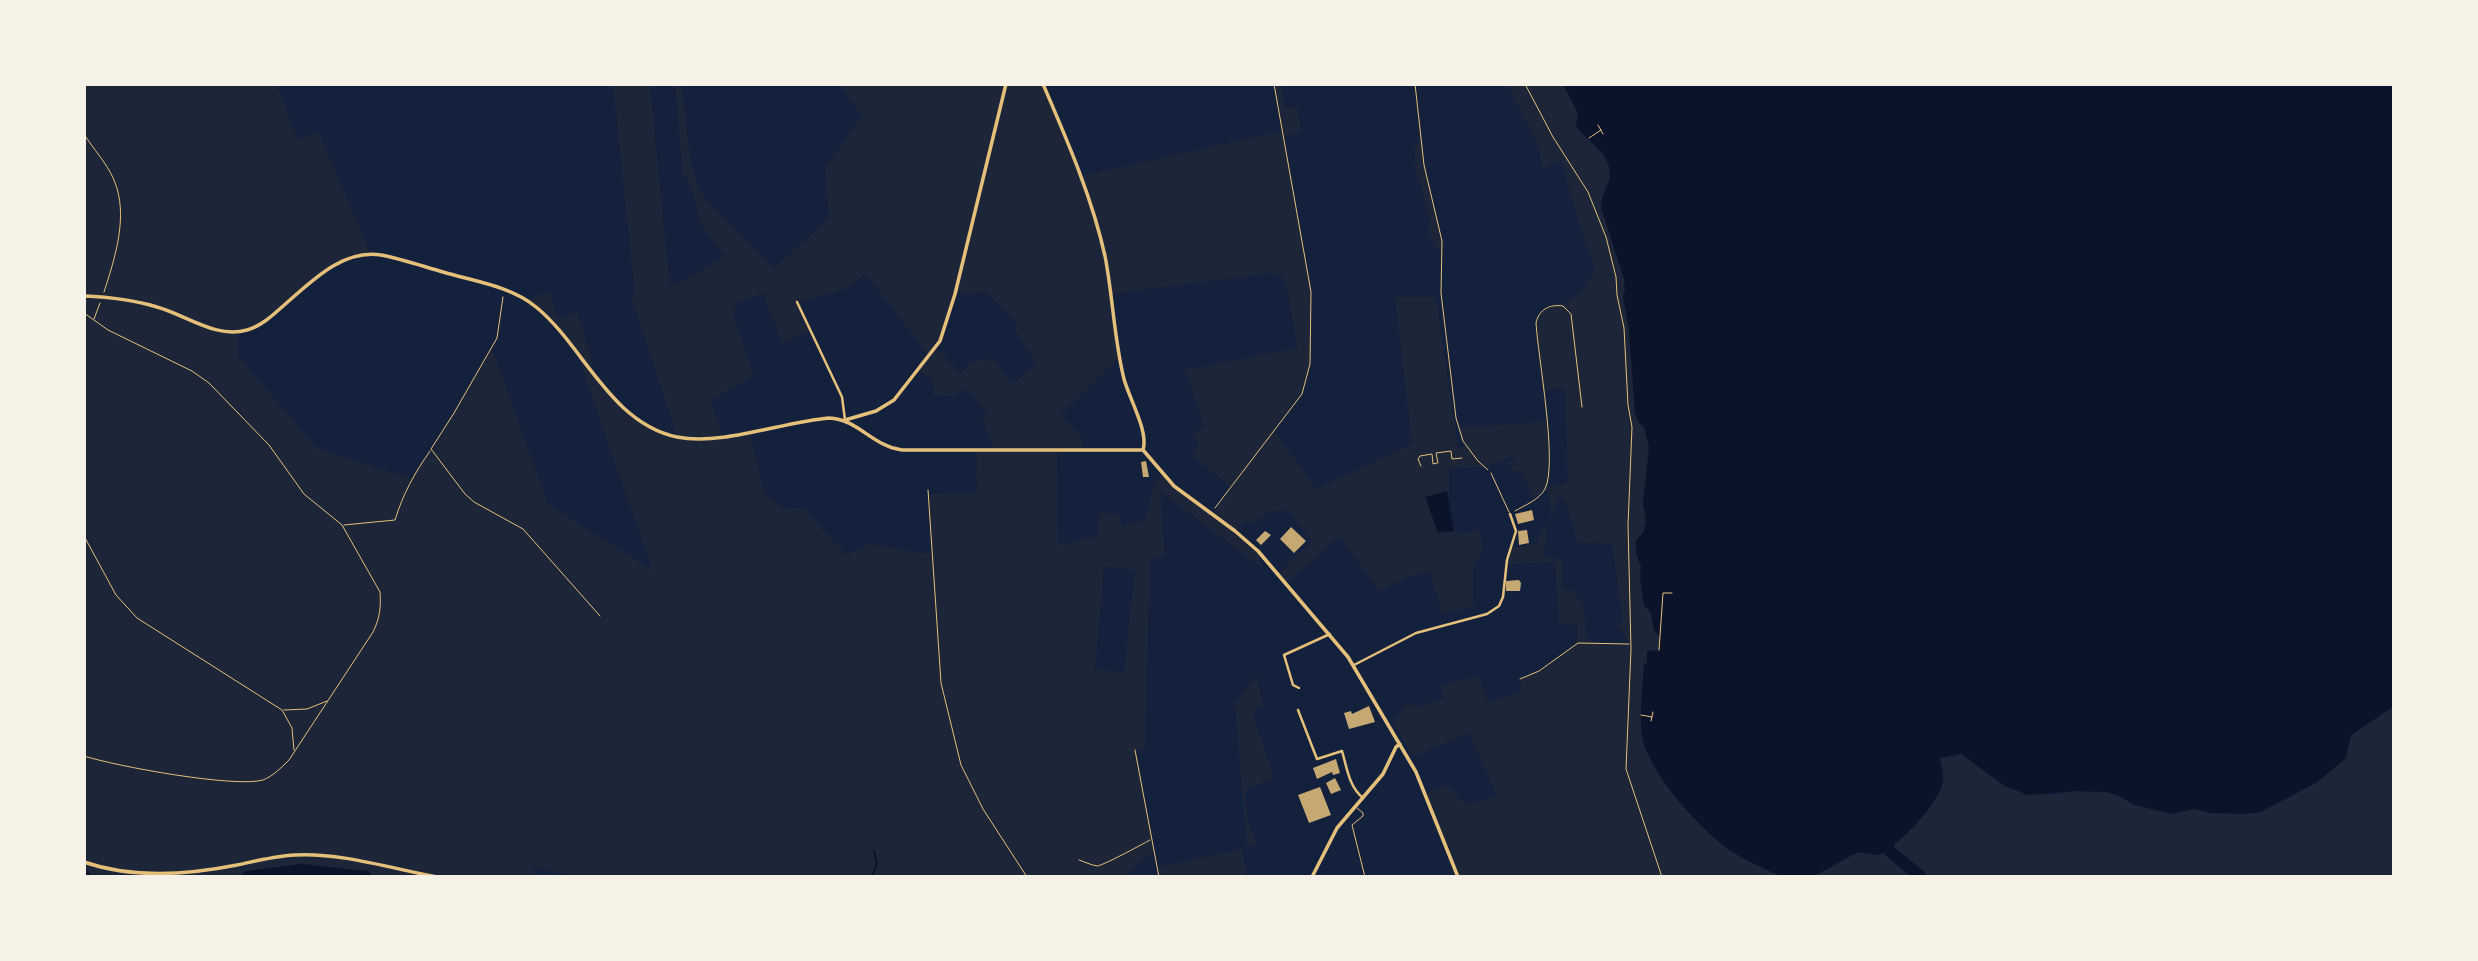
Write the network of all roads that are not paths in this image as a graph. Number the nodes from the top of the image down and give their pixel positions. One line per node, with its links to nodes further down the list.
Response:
1 (1006, 84): 5 (street)
2 (1043, 84): 6 (street)
3 (84, 296): 5 (street)
4 (797, 302): 5 (street)
5 (845, 420): 6 (street)
6 (1143, 450): 9 (street)
7 (1491, 473): 8 (lane)
8 (1510, 514): 10 (street)
9 (1330, 634): 10 (street); 11 (street)
10 (1354, 665): 13 (street)
11 (1299, 688)
12 (1298, 710): 14 (street)
13 (1400, 744): 14 (street); 20 (street)
14 (1363, 798): 15 (street)
15 (1356, 806): 18 (street); 19 (lane)
16 (84, 862): 17 (street)
17 (437, 877)
18 (1312, 877)
19 (1365, 877)
20 (1458, 877)

